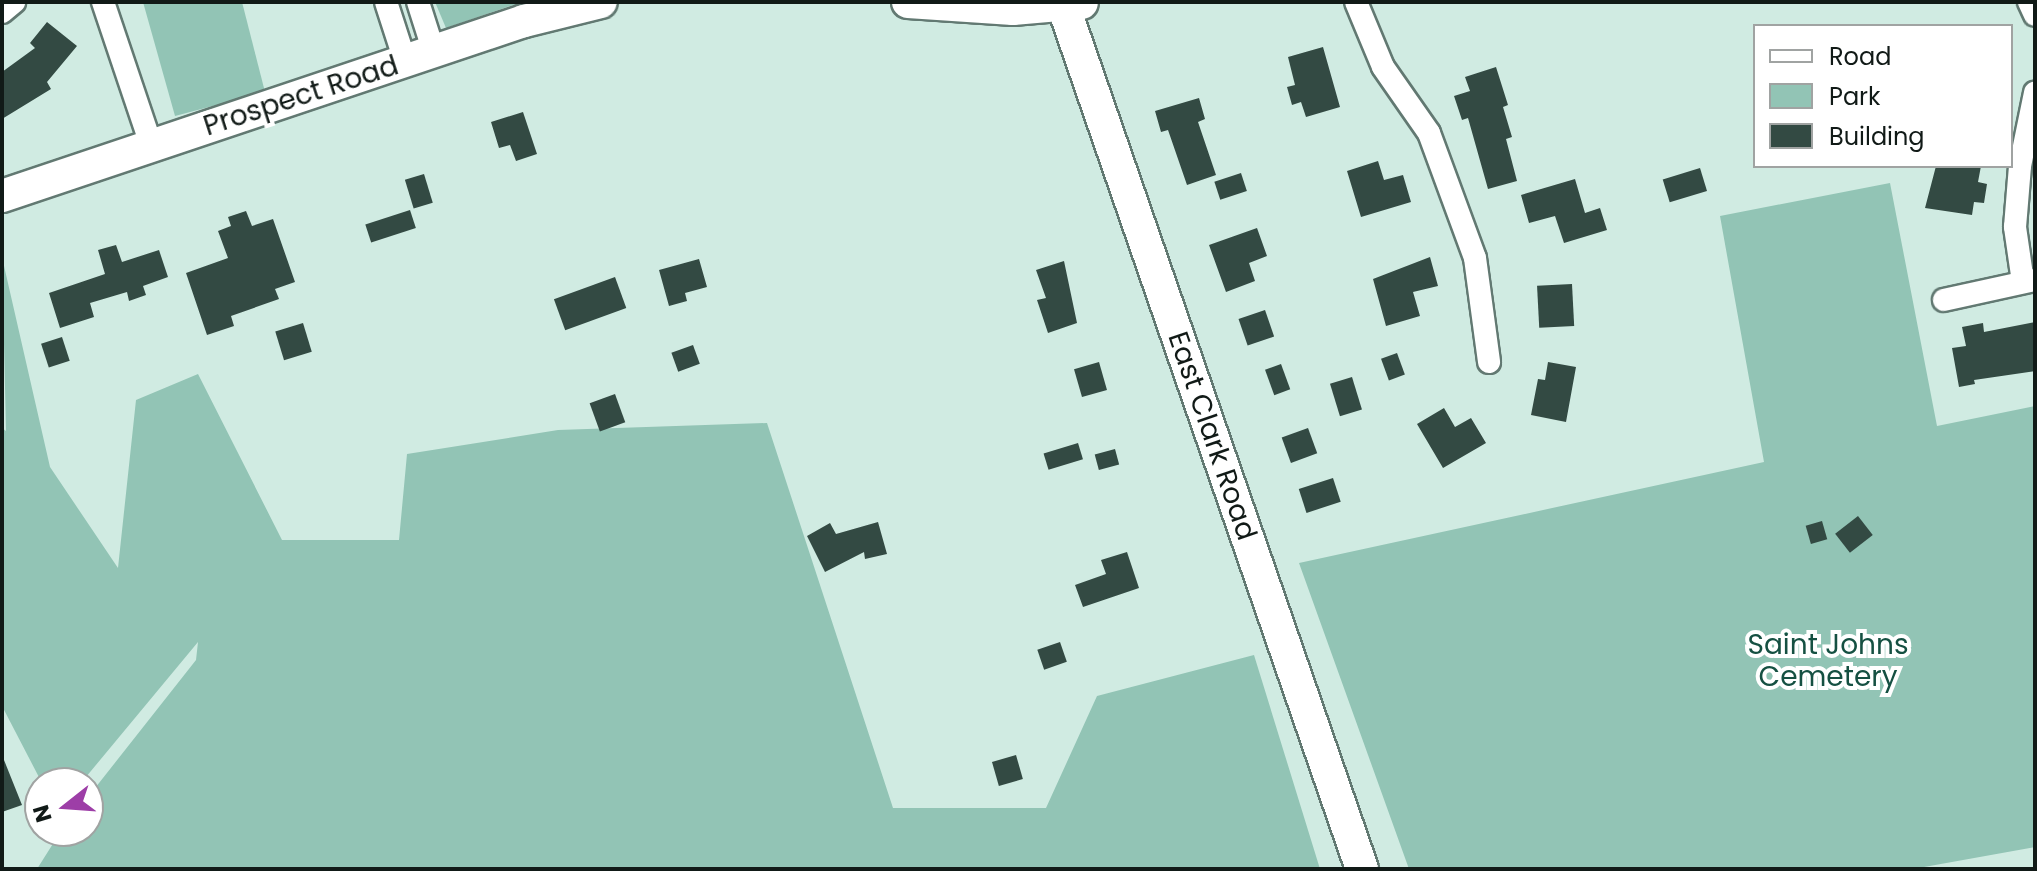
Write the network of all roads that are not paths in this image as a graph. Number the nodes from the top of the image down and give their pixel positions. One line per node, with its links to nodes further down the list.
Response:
1 (14, 2): 10 (street)
2 (103, 2): 14 (street)
3 (386, 2): 12 (street)
4 (418, 2): 12 (street)
5 (601, 2): 12 (main road, Prospect Road)
6 (908, 2): 9 (main road)
7 (1356, 2): 18 (street)
8 (2029, 2): 11 (street)
9 (1071, 3): 19 (main road, East Clark Road)
10 (2, 12)
11 (2035, 15)
12 (419, 57): 14 (main road, Prospect Road)
13 (2035, 93): 16 (street)
14 (151, 145): 15 (main road, Prospect Road)
15 (2, 196)
16 (2029, 281): 17 (street)
17 (1944, 300)
18 (1489, 362)
19 (1362, 869)

